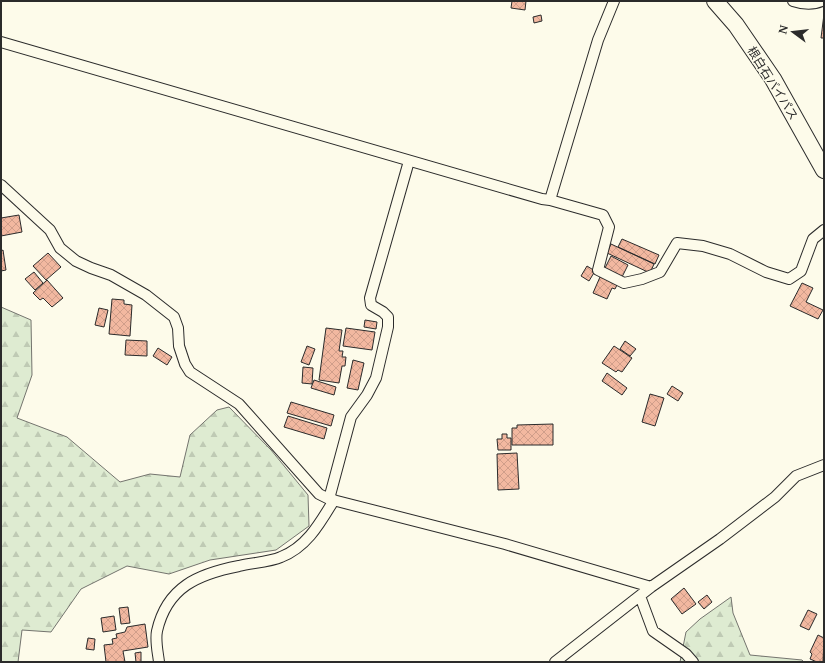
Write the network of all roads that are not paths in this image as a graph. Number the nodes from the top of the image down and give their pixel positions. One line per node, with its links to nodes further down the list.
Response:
1 (614, 1): 9 (street)
2 (715, 1): 7 (highway, 根白石バイパス)
3 (793, 1): 4 (street)
4 (822, 1)
5 (1, 42): 6 (street)
6 (409, 161): 9 (street); 12 (street)
7 (824, 170)
8 (1, 185): 12 (street)
9 (550, 200): 10 (street)
10 (824, 230)
11 (824, 465): 13 (street)
12 (331, 500): 13 (street); 15 (street)
13 (651, 587): 14 (street)
14 (640, 596): 16 (street); 17 (street)
15 (159, 662)
16 (555, 662)
17 (693, 662)

